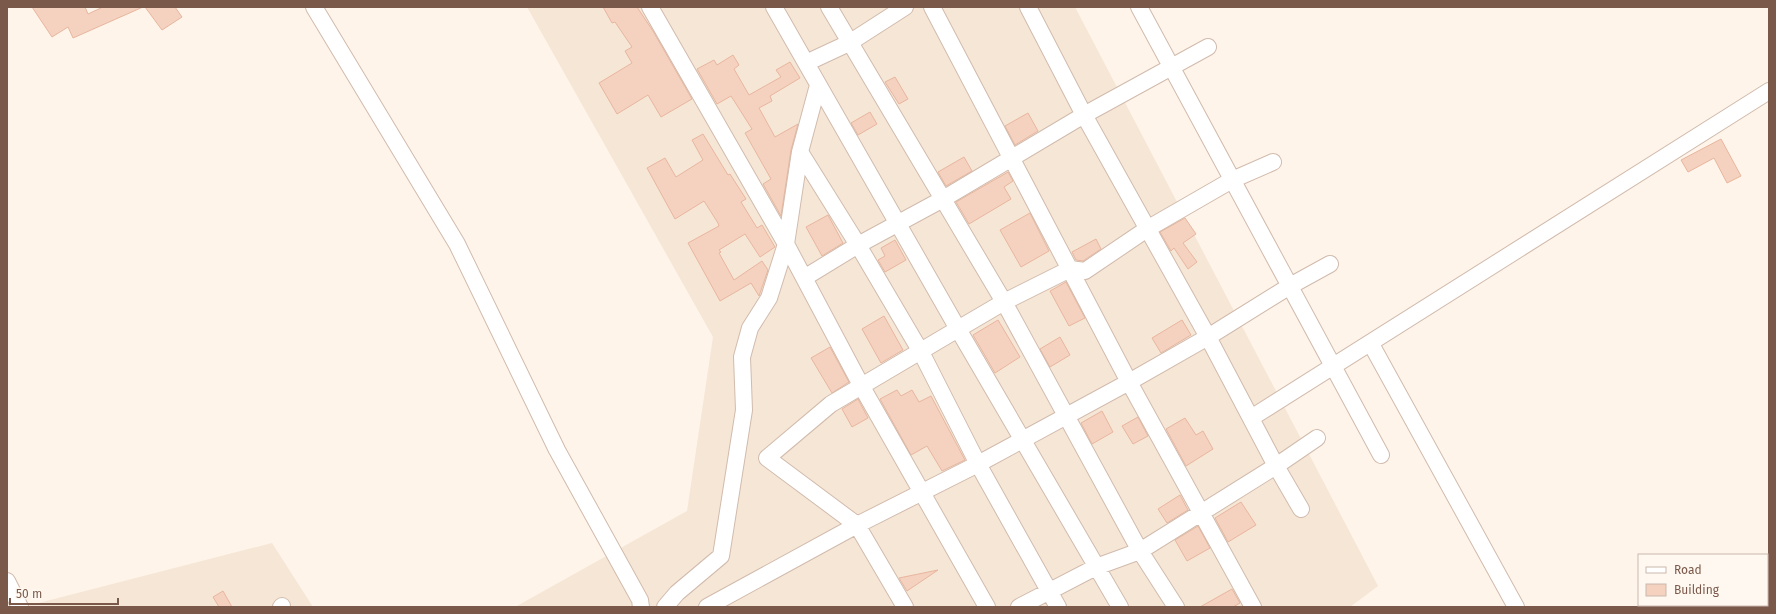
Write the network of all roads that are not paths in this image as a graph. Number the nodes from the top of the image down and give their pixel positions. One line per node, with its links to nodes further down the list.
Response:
1 (314, 7): 53 (street)
2 (650, 7): 23 (street)
3 (774, 7): 11 (street)
4 (829, 7): 9 (street)
5 (906, 7): 9 (street)
6 (932, 7): 17 (street)
7 (1028, 7): 15 (street)
8 (1139, 7): 12 (street)
9 (849, 43): 11 (street); 20 (street)
10 (1208, 47): 12 (street)
11 (806, 63): 13 (street)
12 (1171, 67): 15 (street); 19 (street)
13 (818, 85): 16 (street); 21 (street)
14 (1769, 91): 32 (street)
15 (1084, 116): 17 (street); 22 (street)
16 (800, 152): 23 (street); 24 (street)
17 (1011, 158): 20 (street); 26 (street)
18 (1273, 162): 19 (street)
19 (1232, 180): 22 (street); 28 (street)
20 (943, 199): 21 (street); 29 (street)
21 (897, 224): 24 (street); 30 (street)
22 (1147, 229): 26 (street); 31 (street)
23 (786, 244): 27 (street); 54 (street)
24 (858, 245): 27 (street); 33 (street)
25 (1330, 264): 28 (street)
26 (1070, 269): 29 (street); 35 (street)
27 (804, 278): 36 (street)
28 (1290, 286): 31 (street); 34 (street)
29 (1004, 302): 30 (street); 37 (street)
30 (958, 329): 33 (street); 40 (street)
31 (1208, 337): 35 (street); 38 (street)
32 (1371, 344): 34 (street); 63 (street)
33 (921, 352): 36 (street); 42 (street)
34 (1334, 367): 38 (street); 41 (street)
35 (1129, 382): 37 (street); 46 (street)
36 (862, 387): 44 (street); 47 (street)
37 (1067, 416): 40 (street); 48 (street)
38 (1251, 418): 43 (street)
39 (1317, 438): 43 (street)
40 (1023, 440): 42 (street); 49 (street)
41 (1381, 455)
42 (978, 464): 44 (street); 51 (street)
43 (1276, 466): 45 (street); 46 (street)
44 (921, 492): 47 (street); 57 (street)
45 (1301, 509)
46 (1201, 513): 48 (street); 62 (street)
47 (857, 525): 55 (street); 56 (street)
48 (1140, 551): 49 (street); 61 (street)
49 (1096, 567): 51 (street); 60 (street)
50 (7, 582): 52 (street)
51 (1049, 592): 58 (street); 59 (street)
52 (20, 607)
53 (641, 607)
54 (665, 607)
55 (706, 607)
56 (905, 607)
57 (987, 607)
58 (1019, 607)
59 (1058, 607)
60 (1120, 607)
61 (1176, 607)
62 (1253, 607)
63 (1516, 607)

